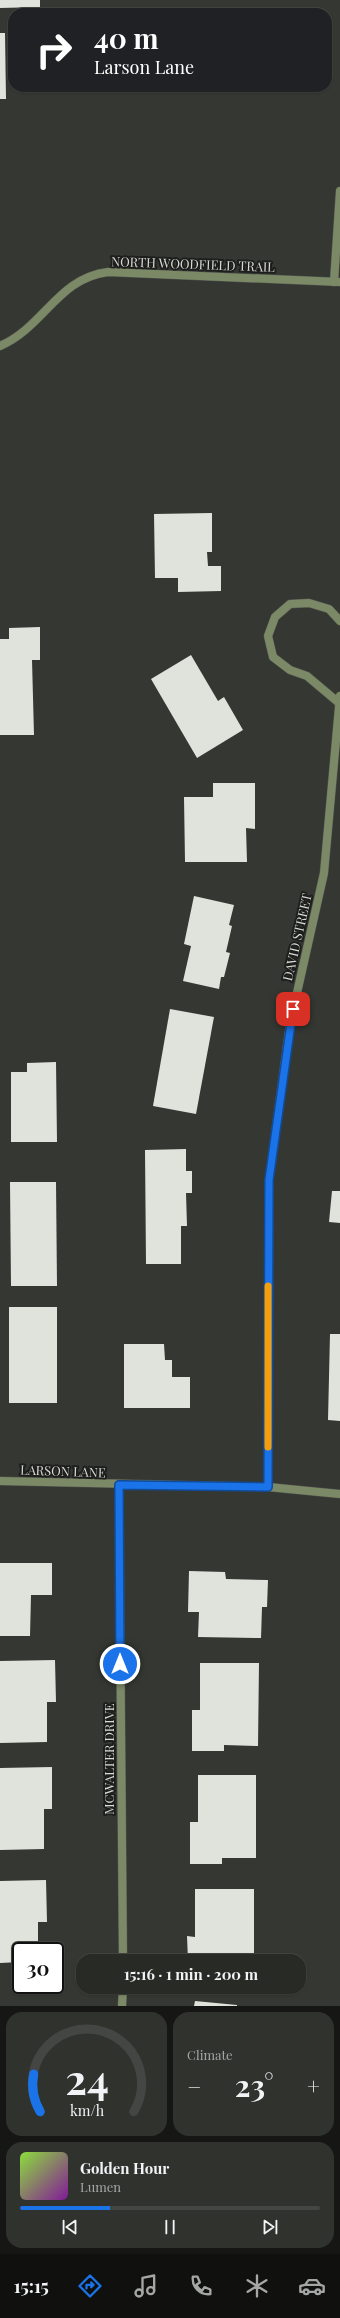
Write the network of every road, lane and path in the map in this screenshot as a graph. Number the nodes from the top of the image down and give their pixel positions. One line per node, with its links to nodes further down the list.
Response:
1 (340, 191): 2 (street)
2 (337, 282): 3 (street, NORTH WOODFIELD TRAIL)
3 (0, 346)
4 (340, 621): 5 (street, DAVID STREET)
5 (340, 700): 8 (street, DAVID STREET)
6 (0, 1481): 7 (street, LARSON LANE)
7 (119, 1485): 8 (street, LARSON LANE); 10 (street, MCWALTER DRIVE)
8 (268, 1487): 9 (street, LARSON LANE)
9 (340, 1494)
10 (123, 1954)
11 (123, 1994): 12 (street)
12 (122, 2006)

